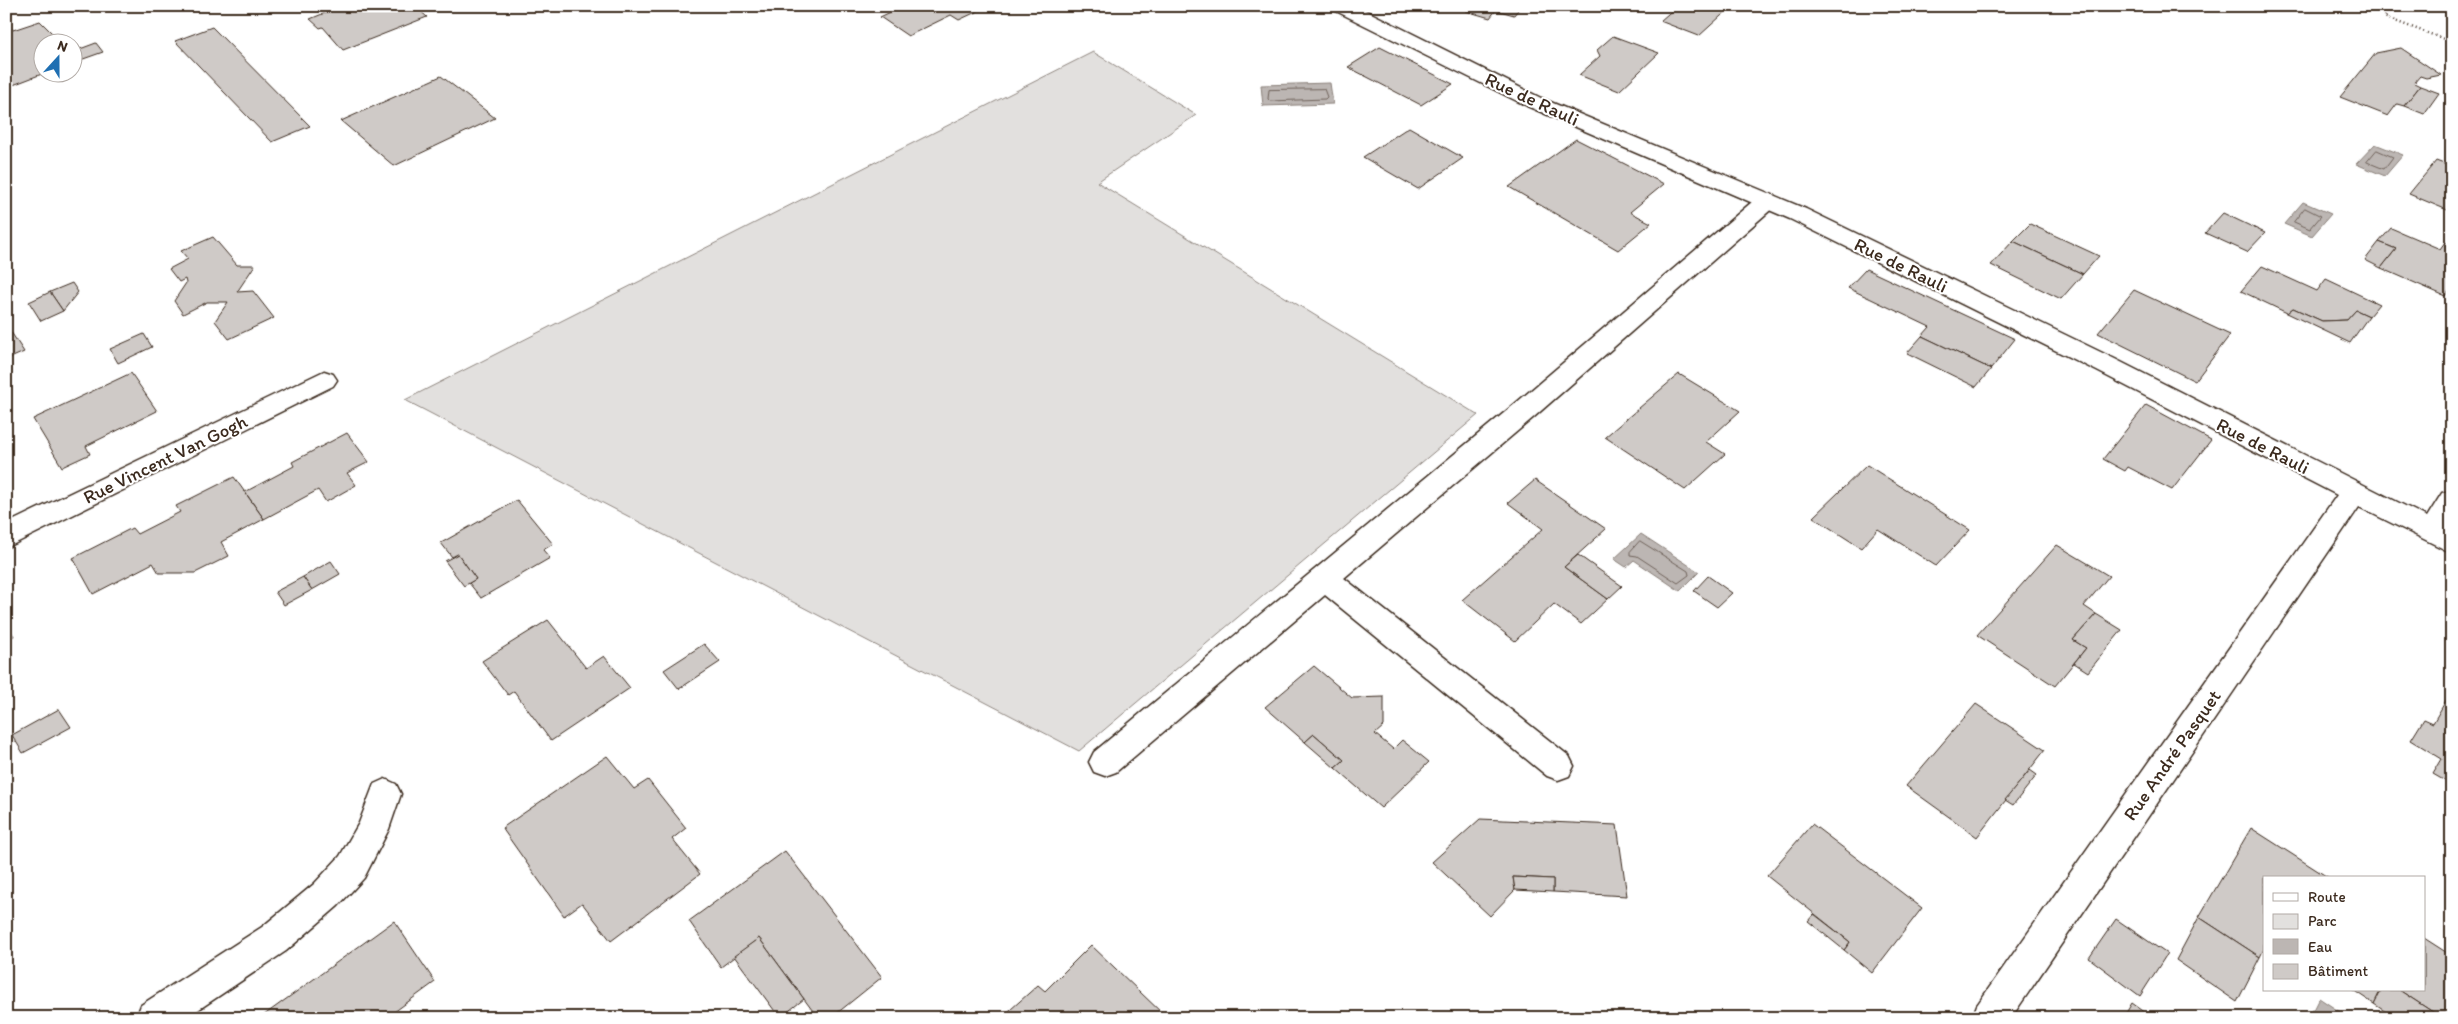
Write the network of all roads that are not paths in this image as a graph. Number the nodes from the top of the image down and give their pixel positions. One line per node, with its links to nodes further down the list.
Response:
1 (1341, 6): 2 (street, Rue de Rauli)
2 (1767, 201): 4 (street, Rue de Rauli); 8 (street)
3 (324, 380): 6 (street, Rue Vincent Van Gogh)
4 (2354, 492): 7 (street, Rue de Rauli); 13 (street, Rue André Pasquet)
5 (2452, 500): 7 (street)
6 (6, 537)
7 (2442, 537)
8 (1324, 578): 9 (street); 10 (street)
9 (1105, 762)
10 (1558, 766)
11 (385, 794): 12 (street)
12 (154, 1018)
13 (1990, 1018)

